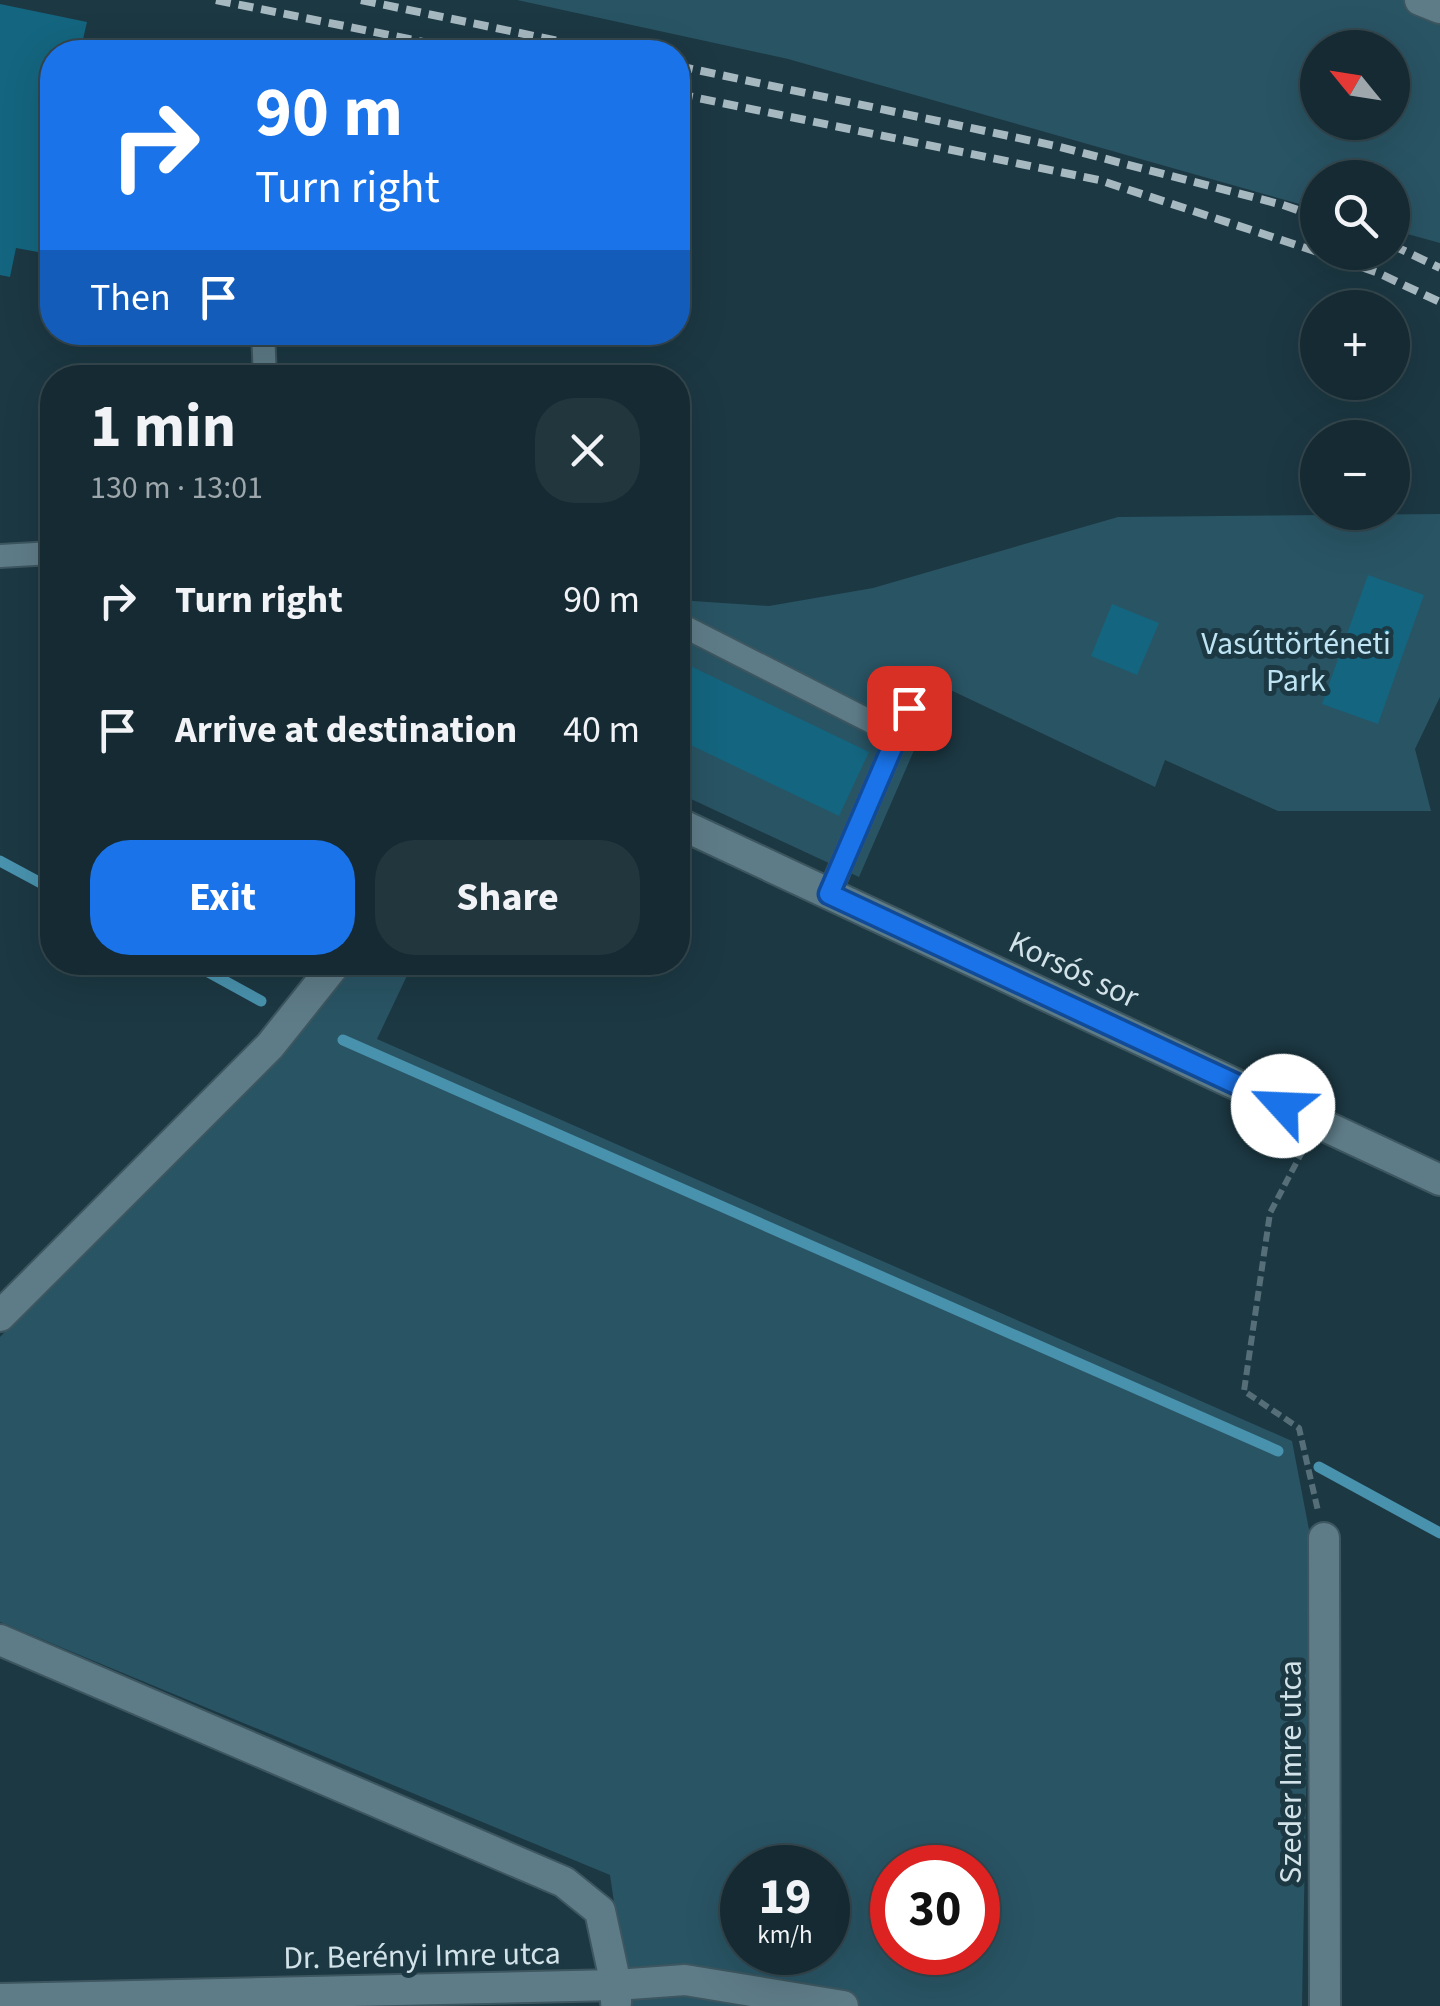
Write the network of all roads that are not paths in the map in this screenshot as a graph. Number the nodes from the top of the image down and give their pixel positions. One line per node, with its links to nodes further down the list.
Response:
1 (1420, 0): 2 (street)
2 (1440, 8)
3 (40, 554): 4 (lane)
4 (0, 556)
5 (690, 630): 7 (lane)
6 (909, 708): 7 (lane)
7 (897, 735): 9 (lane)
8 (690, 829): 9 (street, Korsós sor)
9 (829, 894): 11 (street, Korsós sor)
10 (327, 975): 12 (street)
11 (1440, 1180)
12 (0, 1316)
13 (1324, 1538): 18 (street, Szeder Imre utca)
14 (0, 1640): 15 (street)
15 (616, 1996): 16 (street, Dr. Berényi Imre utca); 17 (street, Dr. Berényi Imre utca)
16 (0, 2000)
17 (843, 2006)
18 (1325, 2006)

